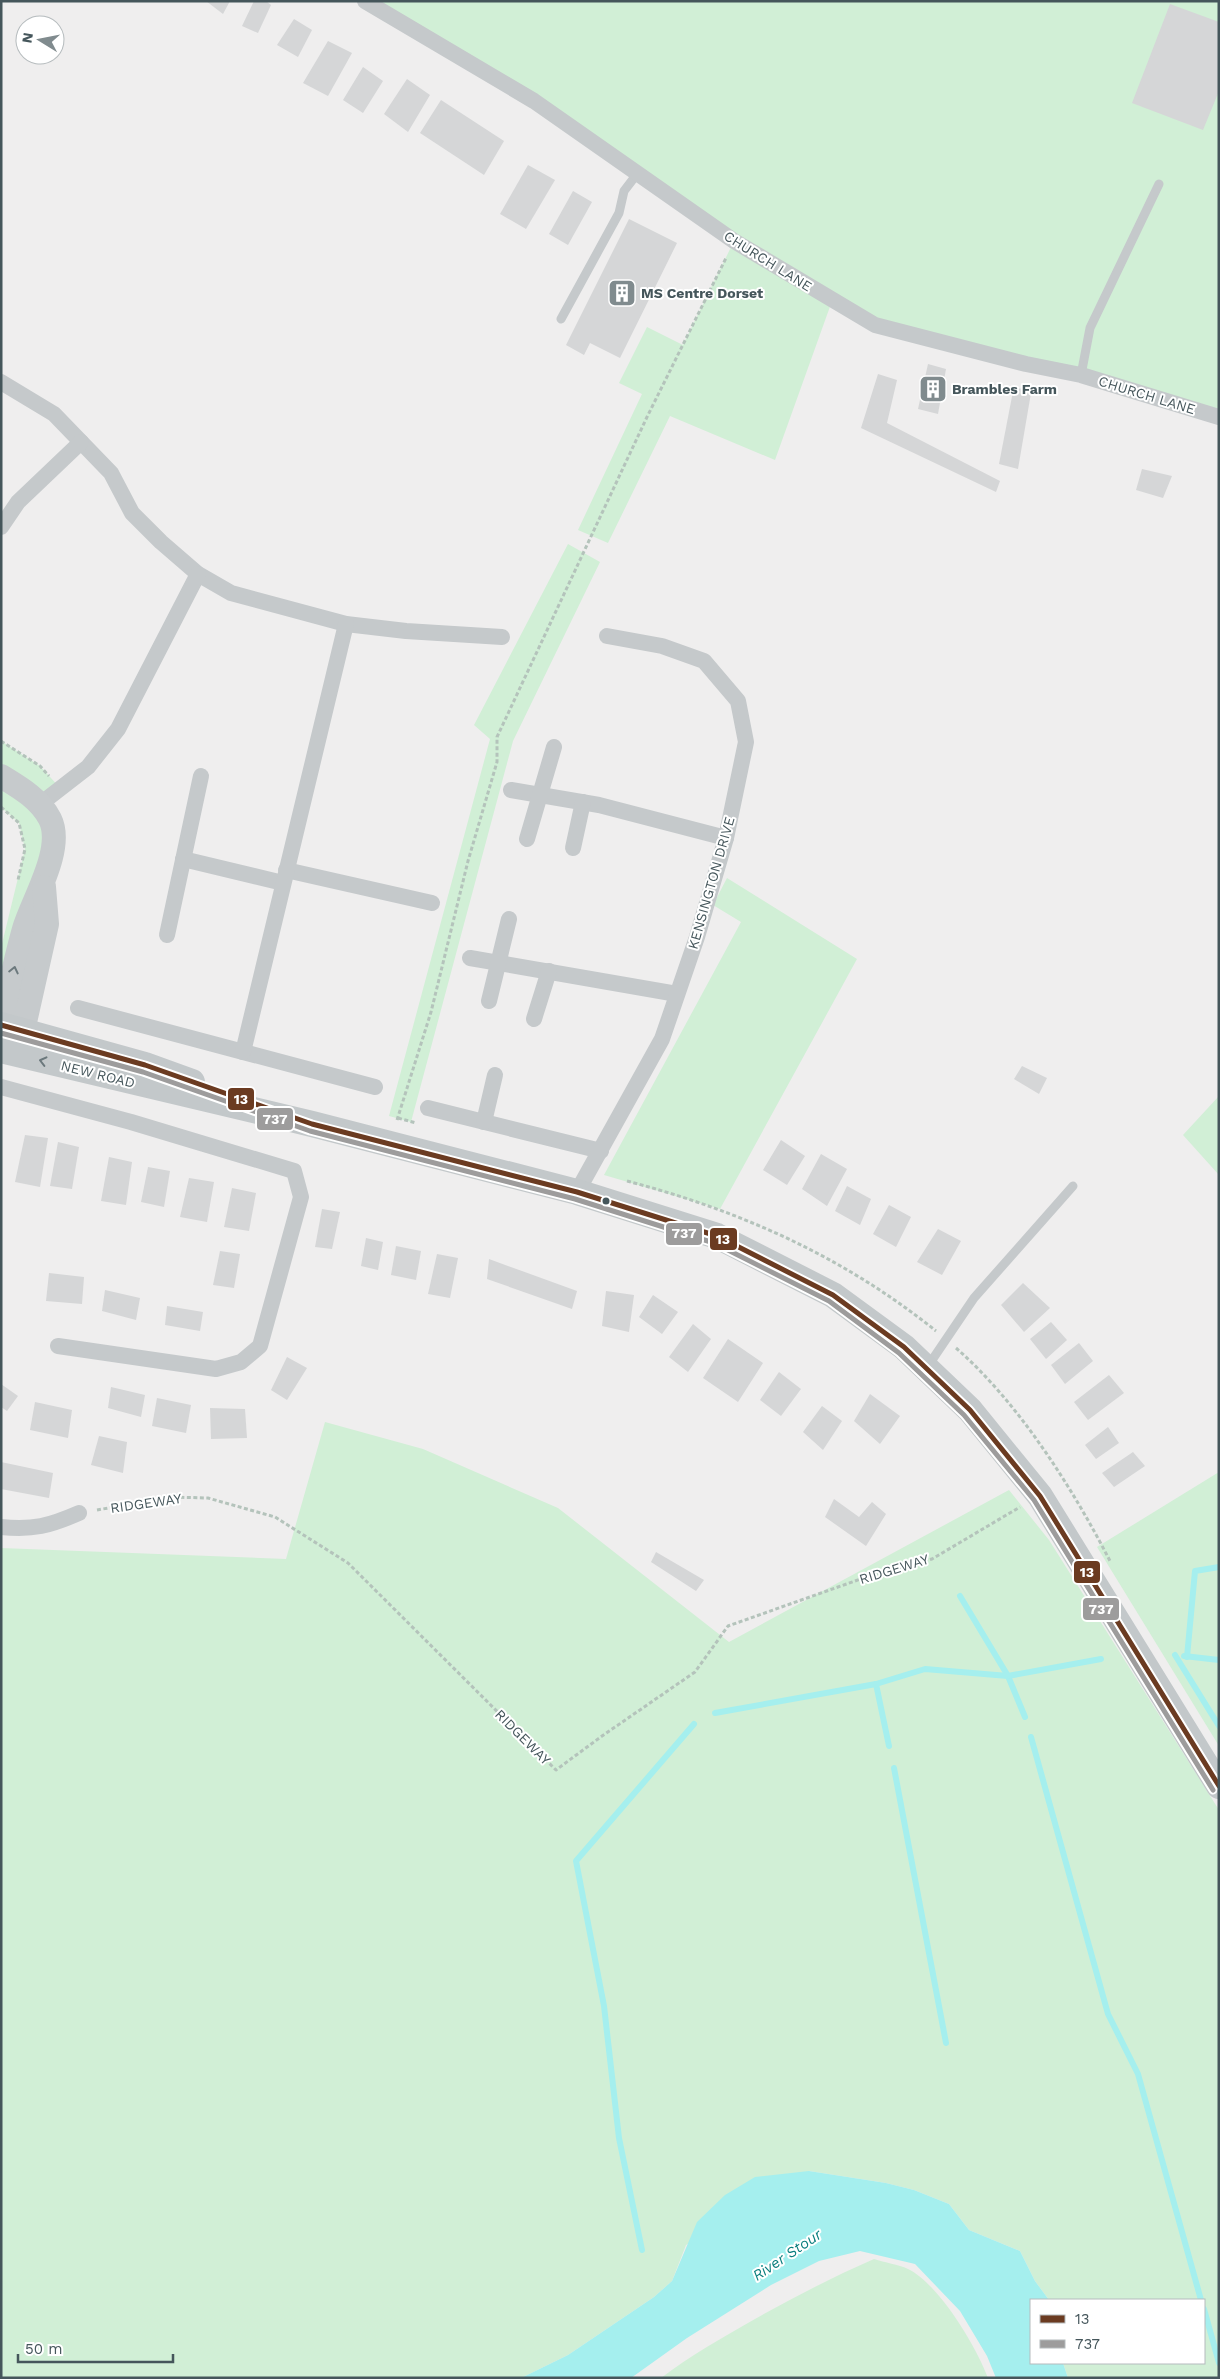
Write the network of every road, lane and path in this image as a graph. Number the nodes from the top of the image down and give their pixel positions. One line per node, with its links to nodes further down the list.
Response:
1 (365, 1): 2 (street, CHURCH LANE)
2 (637, 174): 4 (street, CHURCH LANE); 5 (lane)
3 (1159, 184): 6 (lane)
4 (734, 241): 6 (street, CHURCH LANE); 46 (path)
5 (561, 319)
6 (1081, 375): 8 (street, CHURCH LANE)
7 (1, 382): 9 (street)
8 (1219, 417)
9 (81, 442): 10 (street); 11 (street)
10 (1, 527)
11 (198, 574): 12 (street); 21 (street)
12 (346, 624): 14 (street); 27 (street)
13 (608, 636): 23 (street, KENSINGTON DRIVE)
14 (502, 637)
15 (554, 747): 19 (street)
16 (1, 776): 21 (street)
17 (201, 776): 26 (street)
18 (511, 790): 19 (street)
19 (539, 794): 20 (street); 24 (street)
20 (583, 802): 23 (street); 25 (street)
21 (39, 806): 39 (street)
22 (1, 808): 28 (path)
23 (726, 838): 35 (street, KENSINGTON DRIVE)
24 (527, 839)
25 (573, 848)
26 (183, 859): 27 (street); 31 (street)
27 (285, 877): 29 (street); 40 (street)
28 (18, 882)
29 (432, 903)
30 (509, 919): 33 (street)
31 (166, 935)
32 (470, 958): 33 (street)
33 (498, 962): 34 (street); 36 (street)
34 (549, 971): 35 (street); 38 (street)
35 (677, 994): 47 (street, KENSINGTON DRIVE)
36 (489, 1001)
37 (78, 1008): 40 (street)
38 (534, 1019)
39 (7, 1037): 48 (main road, NEW ROAD)
40 (243, 1052): 43 (street)
41 (495, 1075): 45 (street)
42 (1, 1087): 51 (street)
43 (375, 1087)
44 (428, 1108): 45 (street)
45 (484, 1122): 47 (street)
46 (421, 1124)
47 (601, 1152): 48 (street, KENSINGTON DRIVE)
48 (583, 1182): 50 (path); 52 (main road, NEW ROAD)
49 (1073, 1186): 50 (lane)
50 (946, 1339): 52 (lane); 56 (path)
51 (58, 1346)
52 (926, 1368): 53 (main road, NEW ROAD)
53 (1040, 1496): 54 (path, RIDGEWAY); 57 (main road, NEW ROAD)
54 (79, 1513): 55 (street)
55 (1, 1527)
56 (1112, 1566)
57 (1219, 1786)

